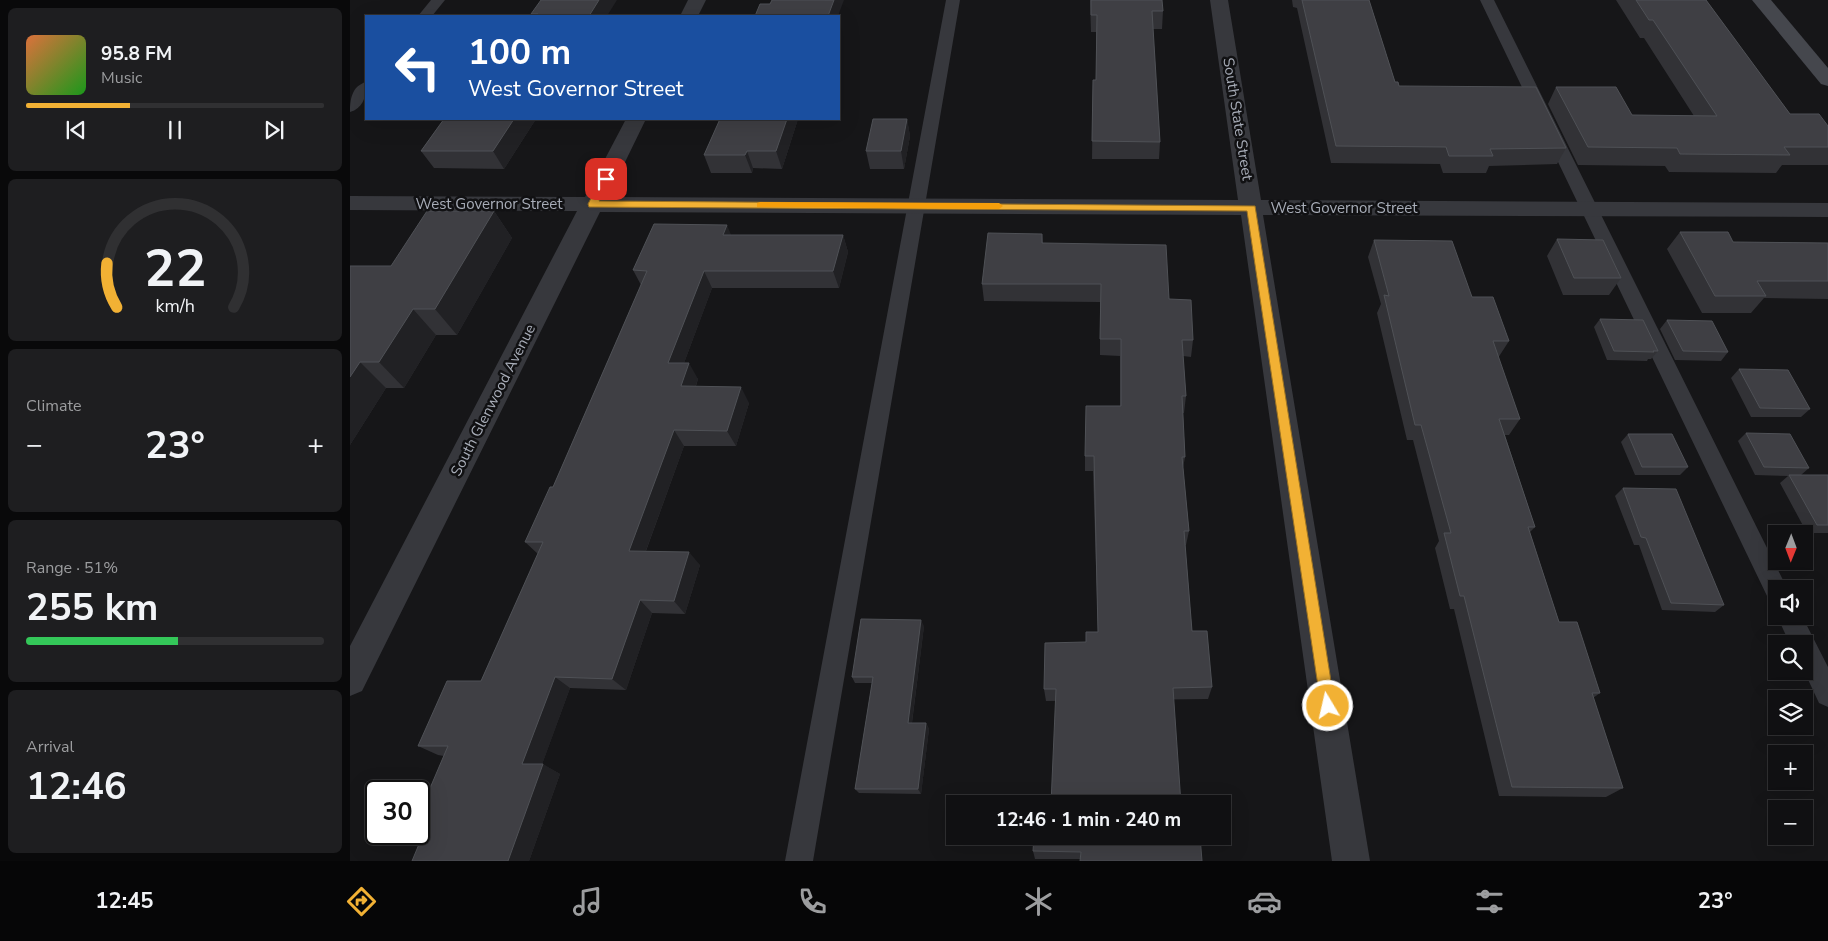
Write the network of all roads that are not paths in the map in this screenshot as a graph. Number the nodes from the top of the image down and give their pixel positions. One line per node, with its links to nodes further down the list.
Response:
1 (438, 0): 7 (lane)
2 (697, 0): 8 (street)
3 (953, 0): 15 (lane)
4 (1219, 0): 16 (street, South State Street)
5 (1487, 0): 17 (lane)
6 (1761, 0): 9 (main road)
7 (426, 15)
8 (689, 15)
9 (1828, 80)
10 (365, 88): 11 (lane)
11 (350, 107)
12 (635, 120): 14 (street, South Glenwood Avenue)
13 (350, 203): 14 (street, West Governor Street)
14 (593, 204): 15 (street, West Governor Street); 21 (street, South Glenwood Avenue)
15 (917, 206): 16 (street, West Governor Street); 23 (lane)
16 (1252, 208): 17 (street, West Governor Street); 24 (street, South State Street)
17 (1588, 210): 18 (street, West Governor Street); 19 (lane)
18 (1828, 210)
19 (1771, 580)
20 (1813, 664): 22 (lane)
21 (350, 680)
22 (1828, 694)
23 (798, 861)
24 (1352, 861)

